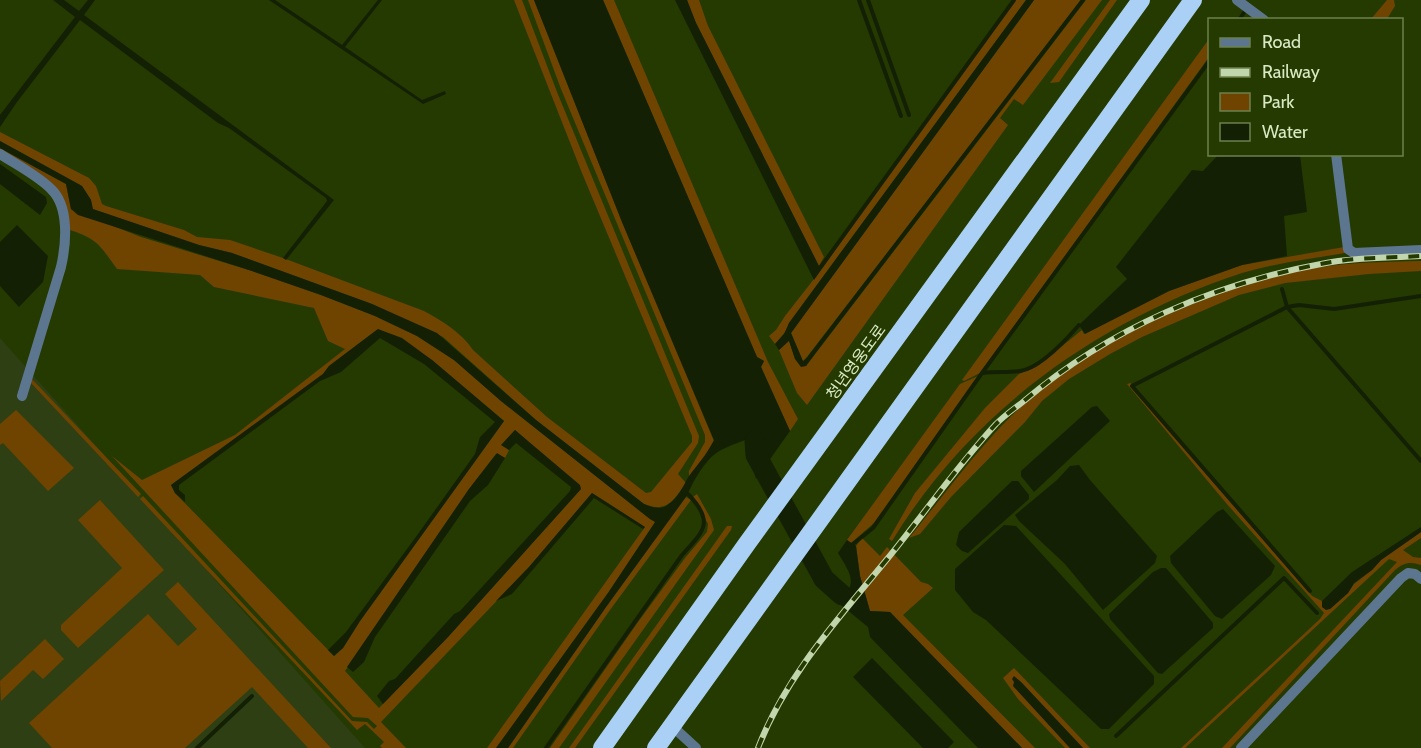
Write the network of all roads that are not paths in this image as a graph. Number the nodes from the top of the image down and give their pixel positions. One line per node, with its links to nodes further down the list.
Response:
1 (1141, 0): 11 (highway, 청년영웅도로)
2 (1193, 0): 10 (highway)
3 (1237, 0): 4 (street)
4 (1261, 18)
5 (0, 154): 8 (street)
6 (1336, 156): 7 (street)
7 (1421, 250)
8 (22, 396)
9 (1421, 579): 14 (street)
10 (672, 726): 12 (highway); 13 (street)
11 (603, 748)
12 (656, 748)
13 (696, 748)
14 (1241, 748)

